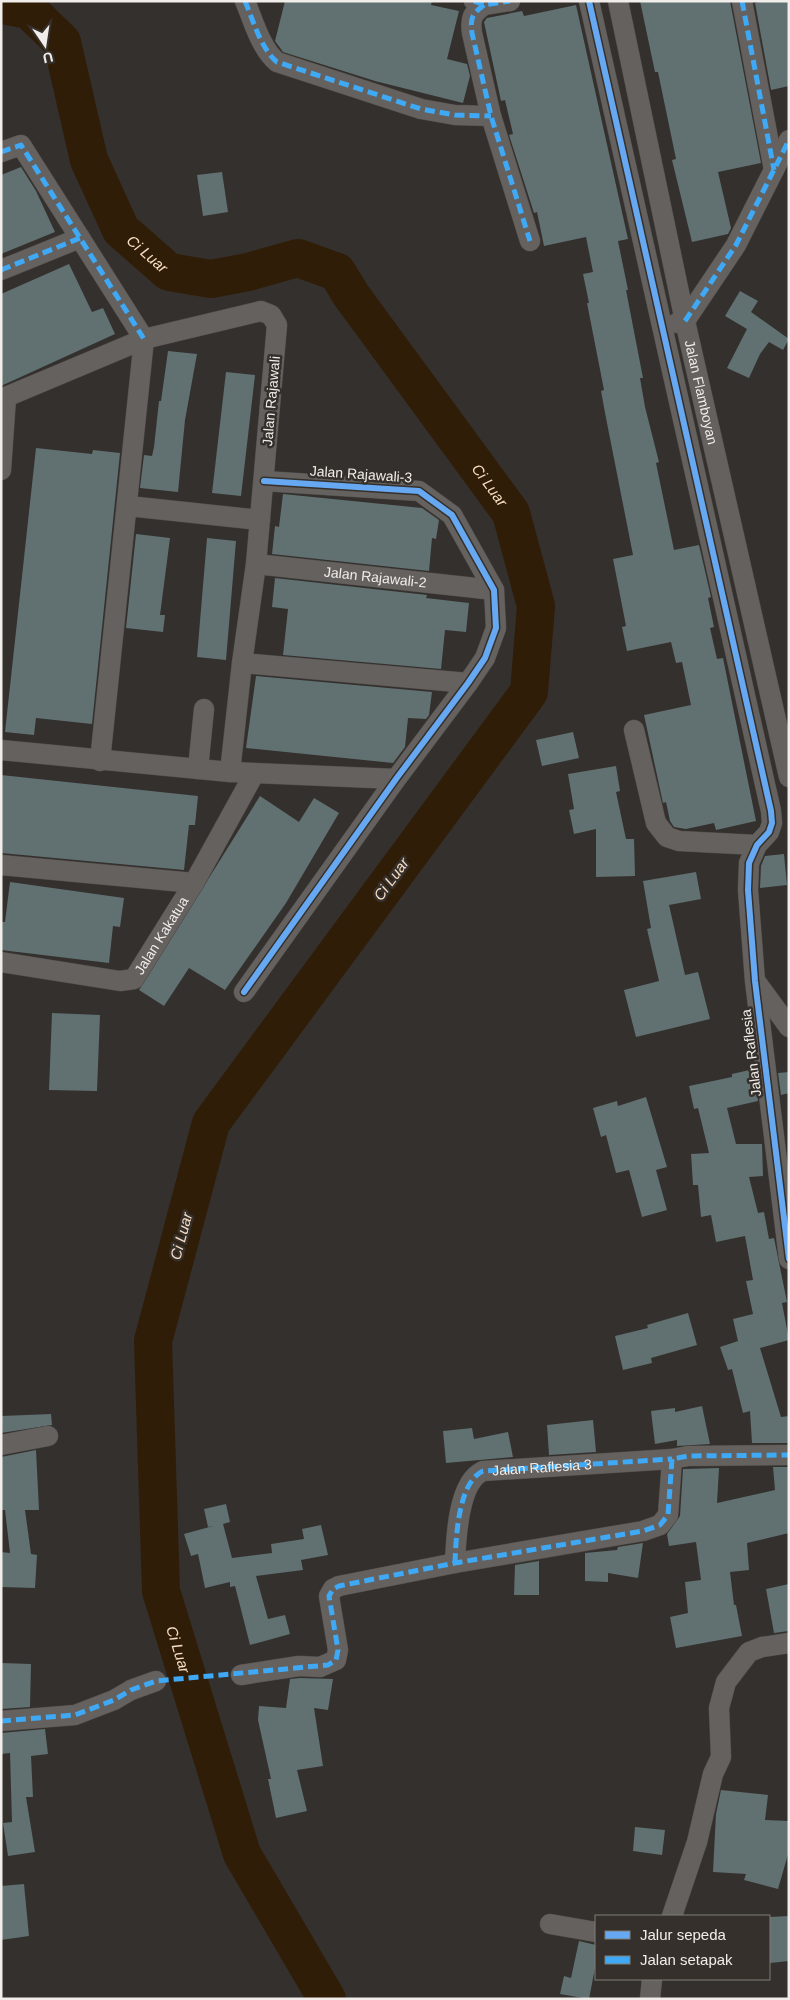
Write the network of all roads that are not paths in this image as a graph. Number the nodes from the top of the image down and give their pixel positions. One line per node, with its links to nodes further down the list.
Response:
1 (245, 1): 7 (street)
2 (510, 1): 4 (street)
3 (742, 1): 10 (street)
4 (479, 3): 7 (street)
5 (618, 4): 14 (street, Jalan Flamboyan)
6 (590, 7): 15 (street, Jalan Raflesia)
7 (491, 116): 12 (street)
8 (789, 140): 10 (street)
9 (1, 152): 11 (street)
10 (774, 170): 14 (street)
11 (80, 238): 13 (street); 16 (street)
12 (530, 240)
13 (1, 270)
14 (685, 321): 15 (street); 24 (street, Jalan Flamboyan)
15 (660, 327): 25 (street, Jalan Raflesia)
16 (144, 340): 17 (street, Jalan Rajawali); 19 (street, Jalan Rajawali); 20 (street)
17 (4, 398): 18 (street)
18 (1, 470)
19 (264, 481): 21 (street, Jalan Rajawali); 23 (street, Jalan Rajawali-3)
20 (128, 506): 21 (street); 31 (street)
21 (260, 520): 22 (street, Jalan Rajawali)
22 (256, 564): 23 (street, Jalan Rajawali-2); 26 (street, Jalan Rajawali)
23 (494, 590): 27 (street)
24 (750, 599): 25 (street); 35 (street, Jalan Flamboyan)
25 (726, 605): 38 (street, Jalan Raflesia)
26 (242, 663): 27 (street); 33 (street, Jalan Rajawali)
27 (468, 683): 36 (street)
28 (204, 709): 32 (street)
29 (634, 730): 38 (street)
30 (1, 750): 31 (street)
31 (100, 761): 32 (street)
32 (198, 769): 33 (street)
33 (230, 772): 34 (street)
34 (254, 774): 36 (street); 40 (street, Jalan Kakatua)
35 (789, 777)
36 (396, 779): 43 (street)
37 (789, 826): 38 (street)
38 (763, 839): 42 (street, Jalan Raflesia)
39 (1, 865): 40 (street)
40 (194, 883): 41 (street, Jalan Kakatua)
41 (1, 962)
42 (756, 981): 44 (street); 45 (street, Jalan Raflesia)
43 (244, 992)
44 (789, 1027)
45 (789, 1259)
46 (48, 1436): 47 (street)
47 (1, 1446)
48 (789, 1455): 49 (street)
49 (672, 1459): 50 (street); 50 (street, Jalan Raflesia 3)
50 (455, 1563): 52 (street)
51 (789, 1643): 55 (street)
52 (241, 1675)
53 (156, 1681): 54 (street)
54 (1, 1722)
55 (672, 1915)
56 (550, 1924): 57 (street)
57 (595, 1932)
58 (652, 1980): 59 (street)
59 (650, 1999)

